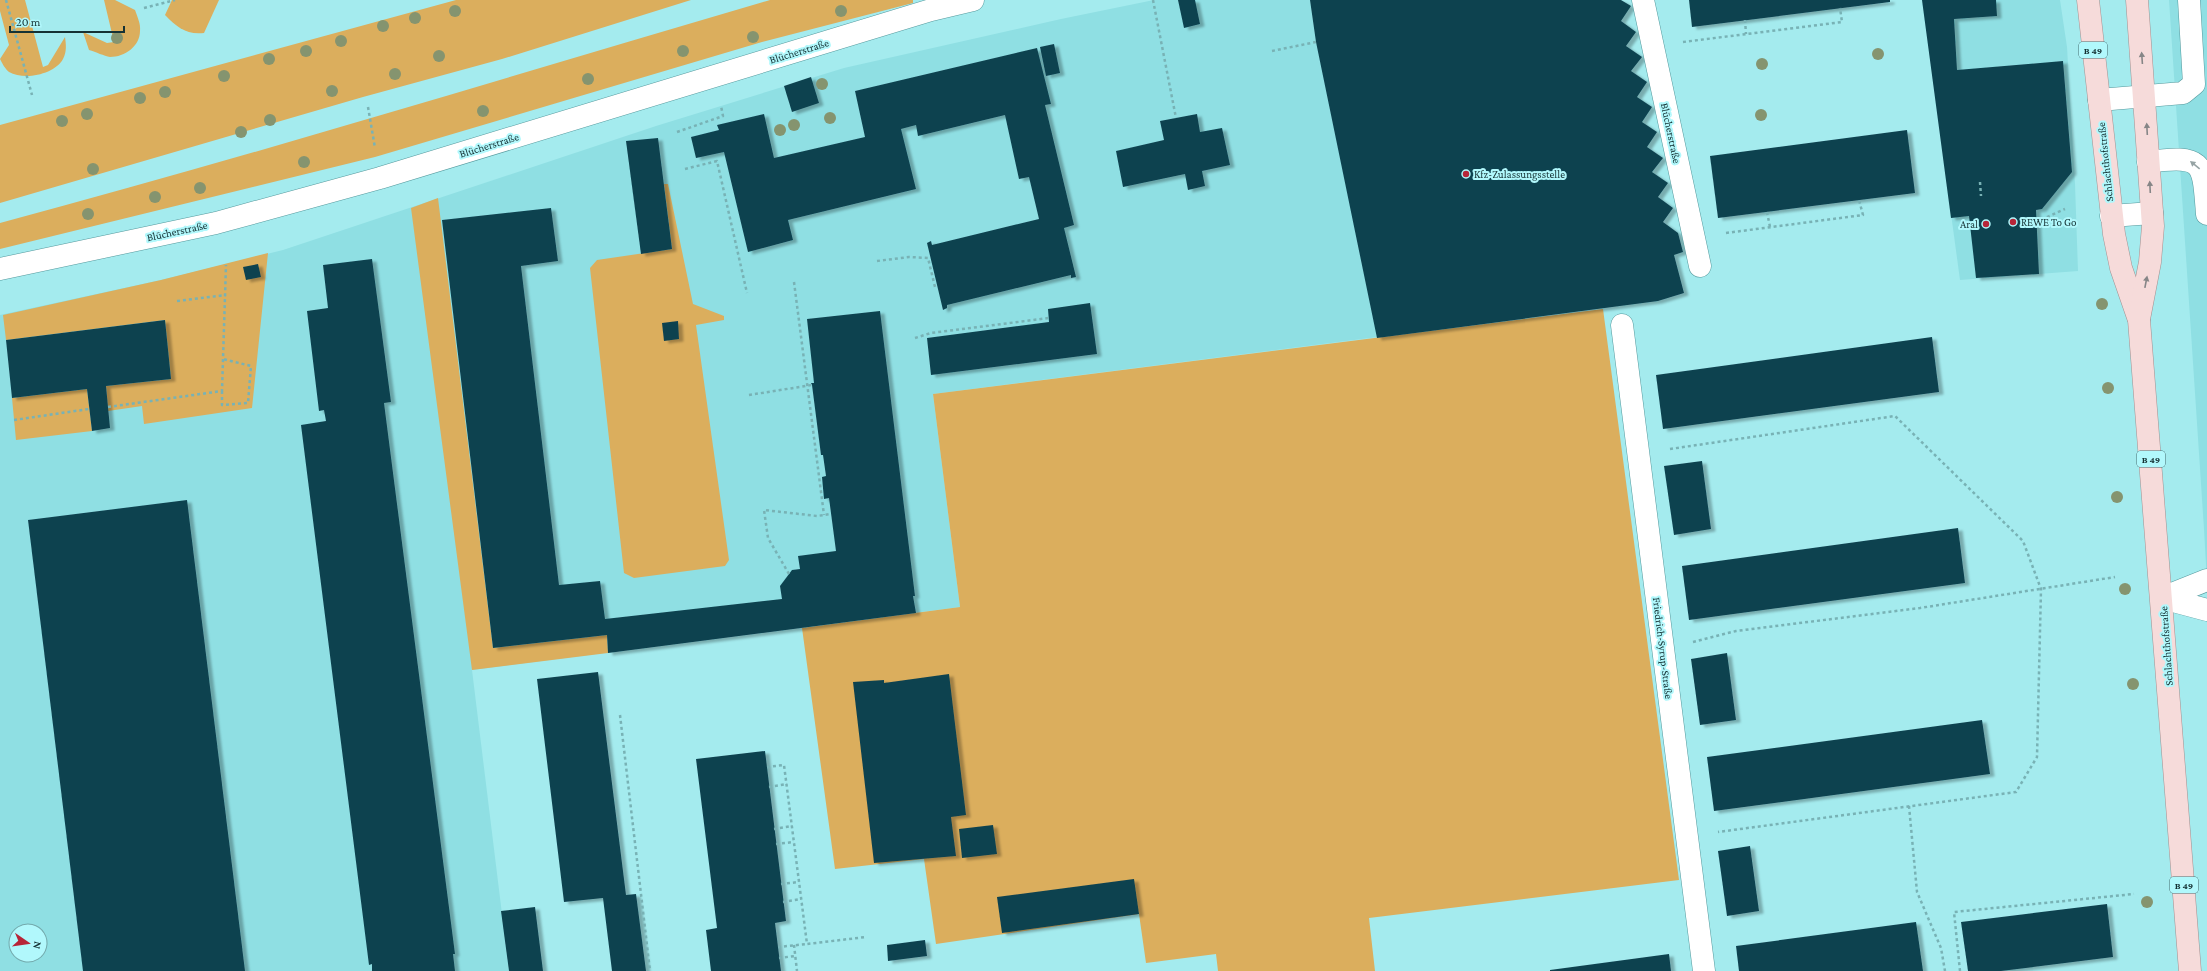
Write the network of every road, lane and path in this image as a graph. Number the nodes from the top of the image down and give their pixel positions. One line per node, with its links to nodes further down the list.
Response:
1 (6, 0): 16 (path)
2 (175, 0): 9 (path)
3 (973, 0): 40 (street, Blücherstraße)
4 (1153, 0): 21 (path)
5 (1643, 0): 14 (street, Blücherstraße)
6 (2088, 0): 18 (main road, Schlachthofstraße / B 49)
7 (2137, 0): 17 (main road, Schlachthofstraße / B 49, one-way to 7)
8 (2189, 0): 17 (street)
9 (144, 8)
10 (1840, 8): 12 (path)
11 (1745, 20): 12 (path)
12 (1746, 34): 14 (path)
13 (1316, 42): 15 (path)
14 (1653, 46): 36 (street, Blücherstraße)
15 (1272, 51)
16 (32, 95)
17 (2145, 96): 18 (street); 24 (main road, Schlachthofstraße / B 49, one-way to 17)
18 (2099, 100): 33 (main road, Schlachthofstraße / B 49)
19 (721, 105): 22 (path)
20 (368, 107): 23 (path)
21 (1176, 118)
22 (676, 132)
23 (375, 147)
24 (2148, 162): 31 (main road, Schlachthofstraße / B 49, one-way to 24); 32 (street, one-way to 24)
25 (685, 169): 43 (path)
26 (1980, 182): 27 (path)
27 (1982, 196)
28 (1860, 200): 35 (path)
29 (2065, 209): 34 (path)
30 (1768, 212): 35 (path)
31 (2152, 213): 33 (street); 47 (main road, Schlachthofstraße / B 49, one-way to 31)
32 (2207, 214)
33 (2111, 216): 47 (main road, Schlachthofstraße / B 49)
34 (2036, 222)
35 (1770, 227): 36 (path)
36 (1693, 237): 39 (street, Blücherstraße)
37 (877, 261): 42 (path)
38 (226, 265): 44 (path)
39 (1700, 266)
40 (0, 269)
41 (794, 282): 52 (path)
42 (937, 286)
43 (747, 293)
44 (226, 295): 45 (path); 50 (path)
45 (177, 302)
46 (1049, 318): 49 (path)
47 (2139, 320): 65 (main road, Schlachthofstraße / B 49)
48 (1622, 325): 58 (street, Friedrich-Syrup-Straße)
49 (915, 338)
50 (223, 359): 53 (path); 53 (path)
51 (812, 385): 52 (path)
52 (807, 386): 54 (path); 60 (path)
53 (222, 391): 55 (path)
54 (749, 394)
55 (108, 407)
56 (89, 409): 57 (path)
57 (14, 420)
58 (1638, 453): 64 (path); 67 (street, Friedrich-Syrup-Straße)
59 (831, 514): 60 (path)
60 (824, 515): 61 (path)
61 (790, 574)
62 (2115, 577): 64 (path)
63 (2207, 580): 65 (street)
64 (2041, 589): 67 (path); 72 (path)
65 (2162, 598): 66 (street); 94 (main road, Schlachthofstraße / B 49)
66 (2207, 610)
67 (1664, 650): 75 (street, Friedrich-Syrup-Straße)
68 (620, 715): 89 (path)
69 (767, 767): 70 (path)
70 (787, 784): 71 (path); 73 (path)
71 (769, 787)
72 (1909, 806): 75 (path); 92 (path)
73 (792, 826): 74 (path); 76 (path)
74 (774, 829)
75 (1687, 836): 91 (street, Friedrich-Syrup-Straße)
76 (794, 842): 77 (path); 78 (path)
77 (776, 844)
78 (799, 882): 79 (path); 81 (path)
79 (781, 884)
80 (2134, 894): 93 (path)
81 (801, 899): 82 (path); 84 (path)
82 (784, 902)
83 (866, 937): 84 (path)
84 (807, 944): 85 (path)
85 (794, 945): 86 (path); 87 (path)
86 (778, 946)
87 (795, 956): 88 (path); 90 (path)
88 (779, 958)
89 (650, 971)
90 (797, 971)
91 (1704, 971)
92 (1945, 971)
93 (1960, 971)
94 (2190, 971)

